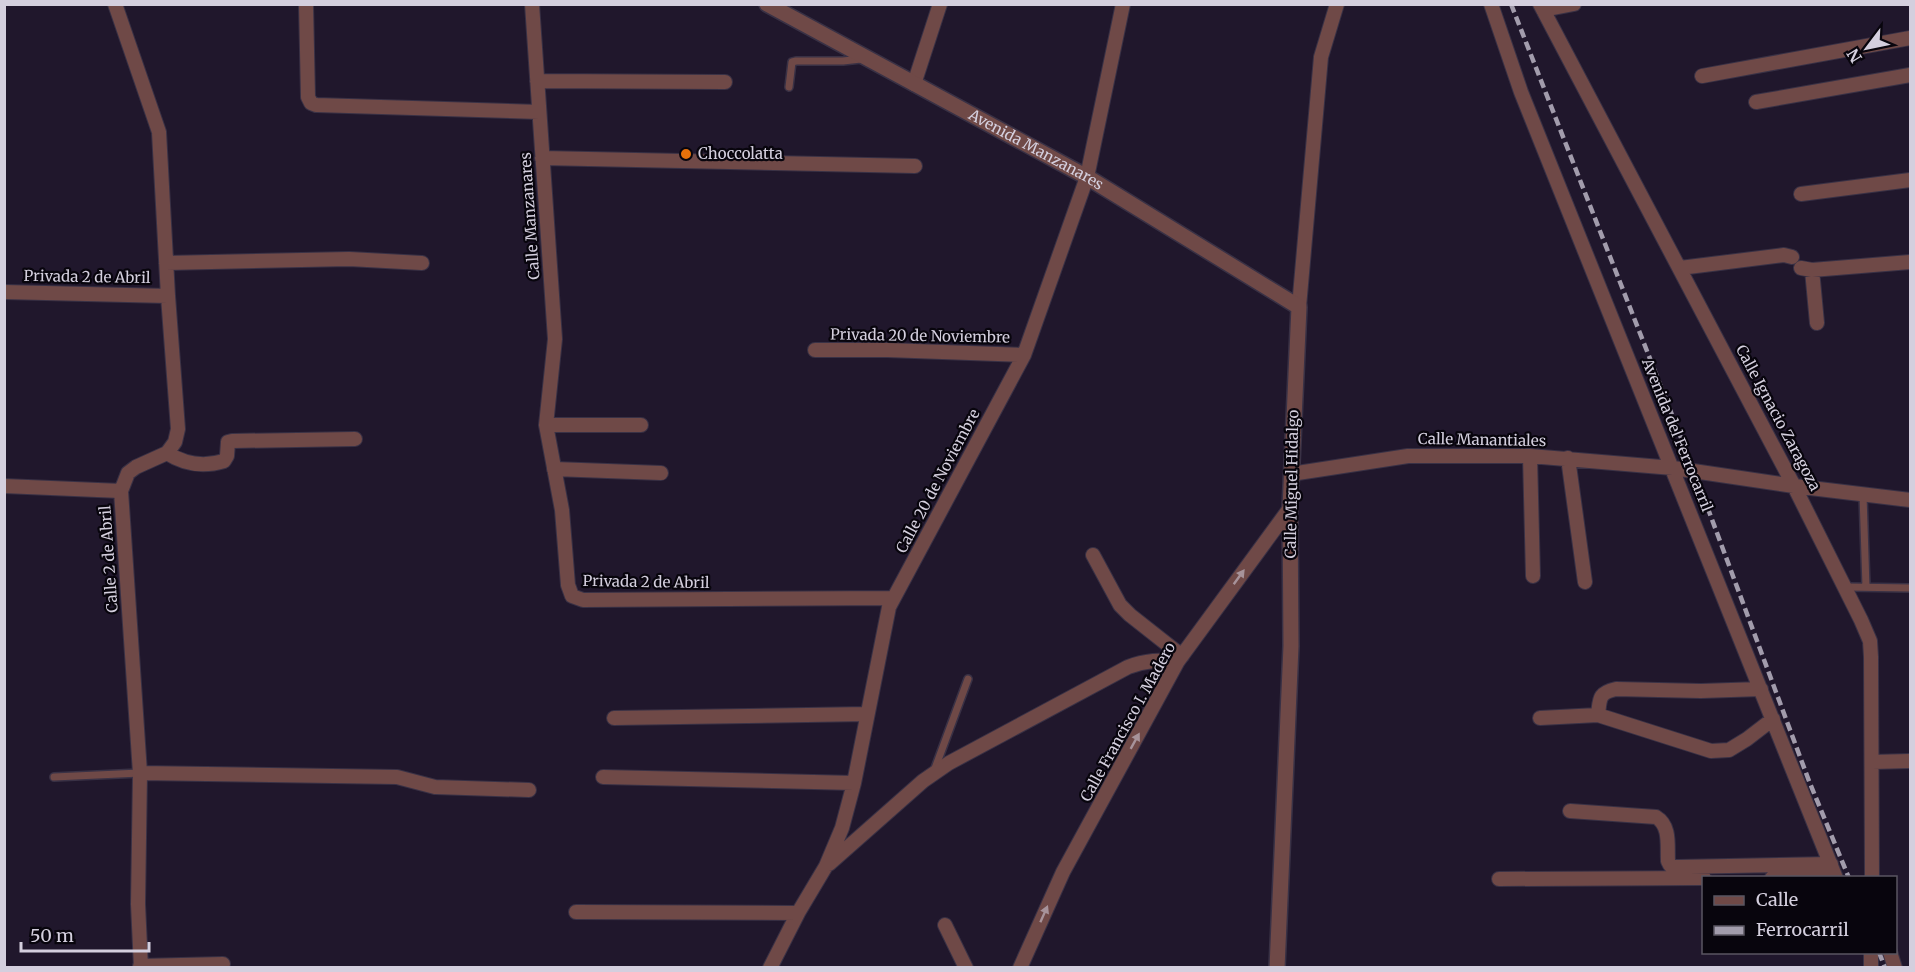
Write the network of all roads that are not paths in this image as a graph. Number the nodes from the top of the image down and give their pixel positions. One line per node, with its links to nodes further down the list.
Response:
1 (115, 4): 28 (street)
2 (306, 4): 20 (street)
3 (532, 4): 15 (street, Calle Manzanares)
4 (767, 4): 12 (street, Avenida Manzanares)
5 (940, 4): 17 (street)
6 (1123, 4): 23 (street, Calle 20 de Noviembre)
7 (1337, 4): 33 (street, Calle Miguel Hidalgo)
8 (1491, 4): 43 (street, Avenida del Ferrocarril)
9 (1574, 4): 10 (street)
10 (1542, 7): 30 (street, Calle Ignacio Zaragoza)
11 (1911, 38): 14 (street)
12 (866, 58): 17 (street, Avenida Manzanares); 18 (lane)
13 (1911, 75): 19 (street)
14 (1702, 76)
15 (537, 81): 16 (street); 20 (street, Calle Manzanares)
16 (725, 82)
17 (914, 84): 23 (street, Avenida Manzanares)
18 (789, 87)
19 (1756, 102)
20 (539, 112): 21 (street, Calle Manzanares)
21 (542, 158): 22 (street); 37 (street, Calle Manzanares)
22 (915, 166)
23 (1087, 177): 33 (street, Avenida Manzanares); 36 (street, Calle 20 de Noviembre)
24 (1911, 180): 25 (street)
25 (1801, 194)
26 (1792, 257): 30 (street)
27 (1911, 262): 34 (street)
28 (166, 263): 29 (street); 32 (street)
29 (422, 263)
30 (1680, 268): 48 (street, Calle Ignacio Zaragoza)
31 (4, 292): 32 (street, Privada 2 de Abril)
32 (168, 296): 40 (street)
33 (1299, 307): 46 (street, Calle Miguel Hidalgo)
34 (1817, 323)
35 (815, 350): 36 (street, Privada 20 de Noviembre)
36 (1024, 355): 59 (street, Calle 20 de Noviembre)
37 (546, 425): 38 (street); 44 (street, Privada 2 de Abril)
38 (641, 425)
39 (355, 439): 40 (street)
40 (167, 453): 49 (street, Calle 2 de Abril)
41 (1530, 456): 42 (street, Calle Manantiales); 46 (street, Calle Manantiales); 54 (street)
42 (1568, 458): 43 (street, Calle Manantiales); 55 (street)
43 (1673, 468): 48 (street, Calle Manantiales); 62 (street, Avenida del Ferrocarril)
44 (554, 469): 45 (street); 59 (street, Privada 2 de Abril)
45 (661, 473)
46 (1291, 474): 52 (street, Calle Miguel Hidalgo)
47 (4, 486): 49 (street)
48 (1794, 486): 50 (street, Calle Manantiales); 56 (street, Calle Ignacio Zaragoza)
49 (121, 491): 70 (street, Calle 2 de Abril)
50 (1863, 495): 51 (street, Calle Manantiales); 57 (lane)
51 (1911, 500)
52 (1290, 508): 60 (street, Calle Francisco I. Madero, one-way to 52); 91 (street, Calle Miguel Hidalgo)
53 (1093, 555): 60 (street)
54 (1533, 576)
55 (1585, 582)
56 (1846, 587): 57 (lane); 69 (street, Calle Ignacio Zaragoza)
57 (1866, 587): 58 (lane)
58 (1911, 588)
59 (893, 598): 63 (street, Calle 20 de Noviembre)
60 (1180, 659): 71 (street); 90 (street, Calle Francisco I. Madero, one-way to 60)
61 (968, 679): 71 (lane)
62 (1761, 688): 64 (street); 67 (street, Avenida del Ferrocarril)
63 (867, 714): 65 (street); 74 (street, Calle 20 de Noviembre)
64 (1598, 715): 66 (street); 67 (street)
65 (614, 718)
66 (1539, 718)
67 (1773, 719): 78 (street, Avenida del Ferrocarril)
68 (1911, 761): 69 (street)
69 (1872, 762): 80 (street, Calle Ignacio Zaragoza)
70 (140, 773): 72 (lane); 75 (street); 87 (street, Calle 2 de Abril)
71 (933, 773): 77 (street)
72 (54, 777)
73 (603, 777): 74 (street)
74 (854, 783): 77 (street, Calle 20 de Noviembre)
75 (529, 790)
76 (1570, 811): 78 (street)
77 (826, 866): 84 (street, Calle 20 de Noviembre)
78 (1833, 871): 79 (street)
79 (1789, 876)
80 (1872, 876)
81 (1702, 878): 82 (street)
82 (1499, 879)
83 (576, 912): 84 (street)
84 (798, 913): 88 (street, Calle 20 de Noviembre)
85 (945, 925): 89 (street)
86 (223, 964): 87 (street)
87 (140, 967)
88 (770, 968)
89 (966, 968)
90 (1020, 968)
91 (1277, 968)

